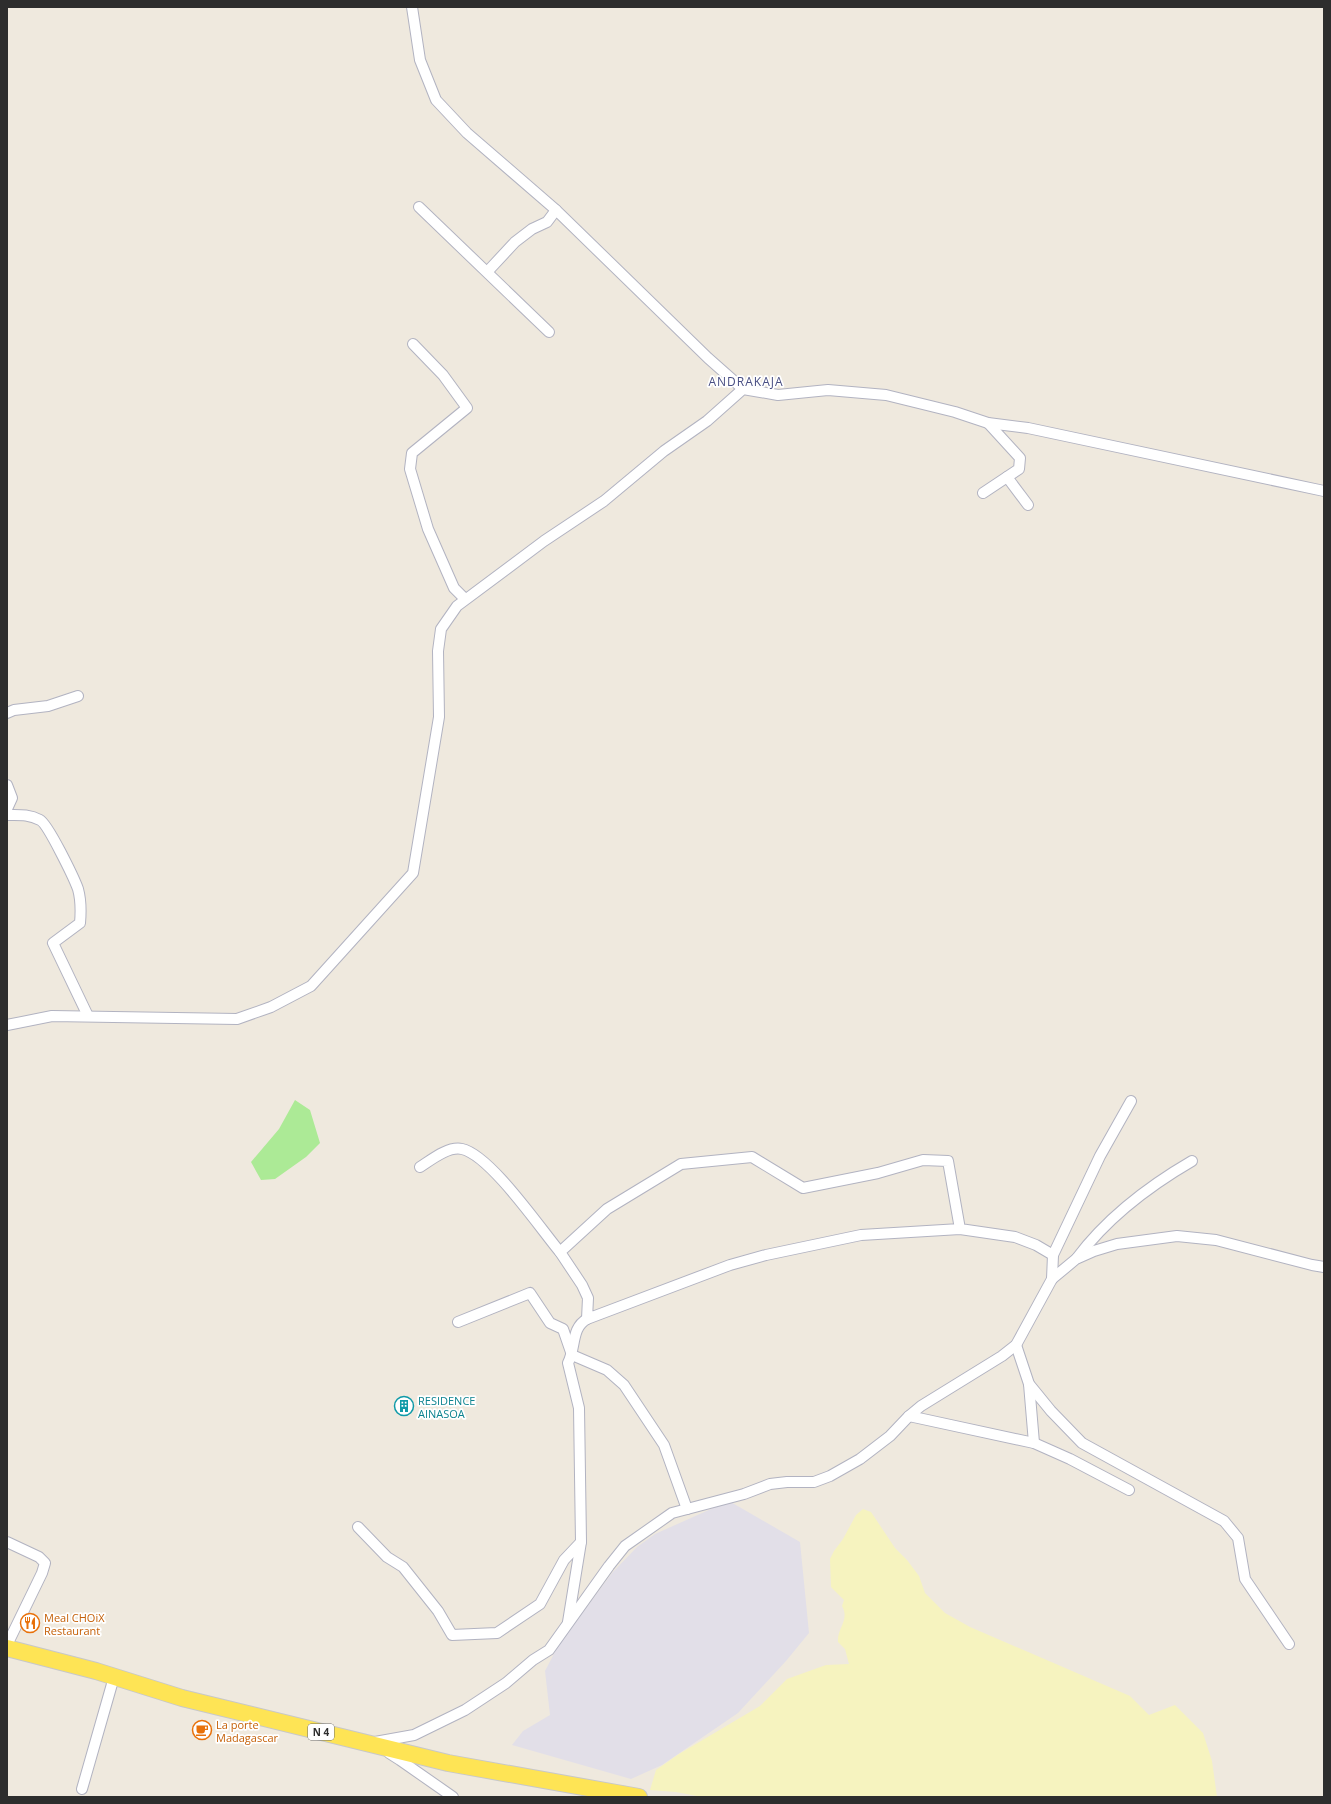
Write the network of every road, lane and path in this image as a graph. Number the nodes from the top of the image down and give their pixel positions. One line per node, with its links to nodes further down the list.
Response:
1 (412, 7): 3 (street)
2 (419, 207): 4 (street)
3 (556, 210): 4 (street); 7 (street)
4 (488, 271): 5 (street)
5 (549, 332)
6 (413, 344): 13 (street)
7 (743, 389): 8 (street); 13 (street)
8 (988, 423): 9 (street); 10 (street)
9 (1007, 477): 11 (street); 12 (street)
10 (1324, 490)
11 (983, 493)
12 (1028, 505)
13 (465, 599): 19 (street)
14 (78, 696): 15 (street)
15 (7, 713)
16 (7, 785): 17 (street)
17 (7, 808)
18 (7, 815): 19 (street)
19 (88, 1016): 20 (street)
20 (7, 1025)
21 (1131, 1101): 26 (street)
22 (1192, 1162): 27 (street)
23 (420, 1167): 25 (street)
24 (960, 1229): 25 (street); 26 (street); 30 (street)
25 (560, 1252): 30 (street)
26 (1053, 1255): 29 (street)
27 (1076, 1259): 28 (street); 29 (street)
28 (1324, 1267)
29 (1052, 1279): 32 (street)
30 (587, 1319): 33 (street)
31 (458, 1322): 33 (street)
32 (1016, 1345): 34 (street); 35 (street)
33 (572, 1355): 38 (street); 41 (street)
34 (1030, 1384): 36 (street); 43 (street)
35 (909, 1416): 36 (street); 38 (street)
36 (1034, 1443): 37 (street)
37 (1129, 1490)
38 (687, 1509): 42 (street)
39 (358, 1527): 41 (street)
40 (7, 1542): 44 (street)
41 (582, 1542): 42 (street)
42 (568, 1625): 46 (street)
43 (1288, 1644)
44 (7, 1647): 45 (main road, N 4)
45 (114, 1677): 46 (main road, N 4); 47 (street)
46 (369, 1743): 48 (street); 49 (main road, N 4)
47 (82, 1789)
48 (450, 1796)
49 (639, 1797)

